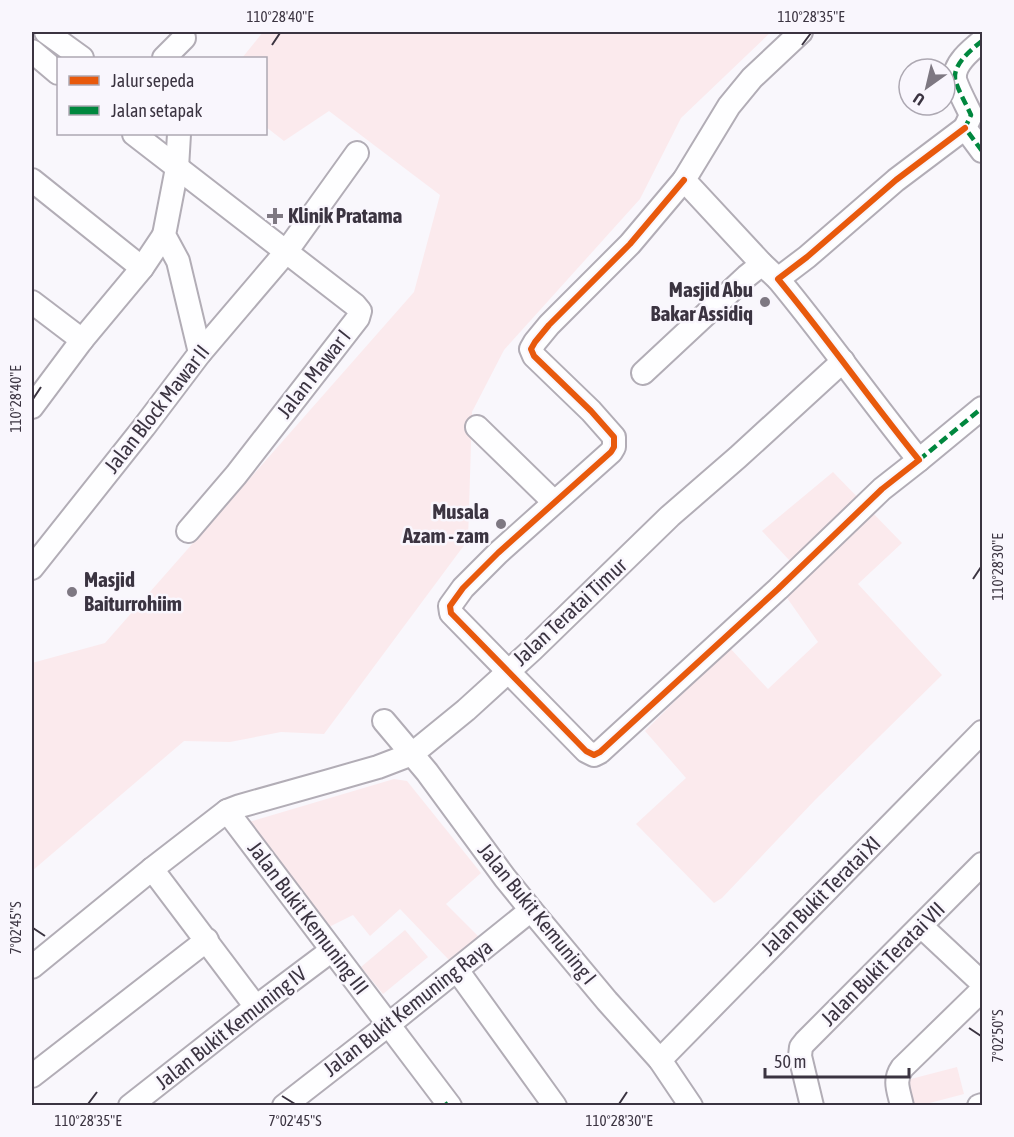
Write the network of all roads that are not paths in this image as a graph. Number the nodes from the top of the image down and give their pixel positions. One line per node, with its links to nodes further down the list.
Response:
1 (46, 32): 6 (street)
2 (801, 32): 16 (street)
3 (982, 41): 9 (street)
4 (183, 43): 7 (street)
5 (32, 51): 8 (street)
6 (81, 57)
7 (165, 57)
8 (57, 72)
9 (965, 128): 12 (street); 20 (street)
10 (136, 135): 14 (street, Jalan Mawar I)
11 (179, 135): 14 (street)
12 (982, 151)
13 (357, 153): 18 (street, Jalan Block Mawar II)
14 (177, 168): 17 (street); 18 (street, Jalan Mawar I)
15 (32, 180): 19 (street)
16 (684, 180): 20 (street); 30 (street)
17 (164, 235): 19 (street); 23 (street)
18 (286, 252): 23 (street, Jalan Block Mawar II); 31 (street, Jalan Mawar I)
19 (142, 268): 22 (street)
20 (770, 271): 24 (street); 25 (street)
21 (32, 302): 22 (street)
22 (82, 340): 26 (street)
23 (200, 353): 32 (street, Jalan Block Mawar II)
24 (843, 361): 29 (street); 33 (street, Jalan Teratai Timur)
25 (643, 373)
26 (32, 407)
27 (982, 408): 29 (street)
28 (477, 427): 30 (street)
29 (919, 460): 33 (street)
30 (554, 502): 33 (street)
31 (188, 531)
32 (32, 568)
33 (508, 670): 36 (street, Jalan Teratai Timur)
34 (384, 721): 36 (street, Jalan Bukit Kemuning I)
35 (982, 732): 50 (street, Jalan Bukit Teratai XI)
36 (412, 754): 37 (street, Jalan Teratai Timur); 40 (street, Jalan Bukit Kemuning I)
37 (227, 811): 39 (street, Jalan Teratai Timur); 43 (street, Jalan Bukit Kemuning III)
38 (982, 864): 41 (street, Jalan Bukit Teratai VII)
39 (152, 869): 42 (street); 44 (street, Jalan Teratai Timur)
40 (531, 910): 45 (street, Jalan Bukit Kemuning Raya); 50 (street, Jalan Bukit Kemuning I)
41 (921, 926): 46 (street); 57 (street, Jalan Bukit Teratai VII)
42 (207, 940): 48 (street); 51 (street)
43 (332, 950): 48 (street, Jalan Bukit Kemuning IV); 49 (street, Jalan Bukit Kemuning III)
44 (32, 967)
45 (457, 970): 49 (street, Jalan Bukit Kemuning Raya); 55 (street)
46 (982, 983)
47 (982, 990): 58 (street)
48 (256, 1007): 53 (street, Jalan Bukit Kemuning IV)
49 (388, 1025): 52 (street, Jalan Bukit Kemuning III); 54 (street, Jalan Bukit Kemuning Raya)
50 (660, 1060): 56 (street, Jalan Bukit Kemuning I)
51 (32, 1076)
52 (448, 1104)
53 (130, 1106)
54 (284, 1106)
55 (555, 1106)
56 (691, 1106)
57 (812, 1106)
58 (902, 1106)

